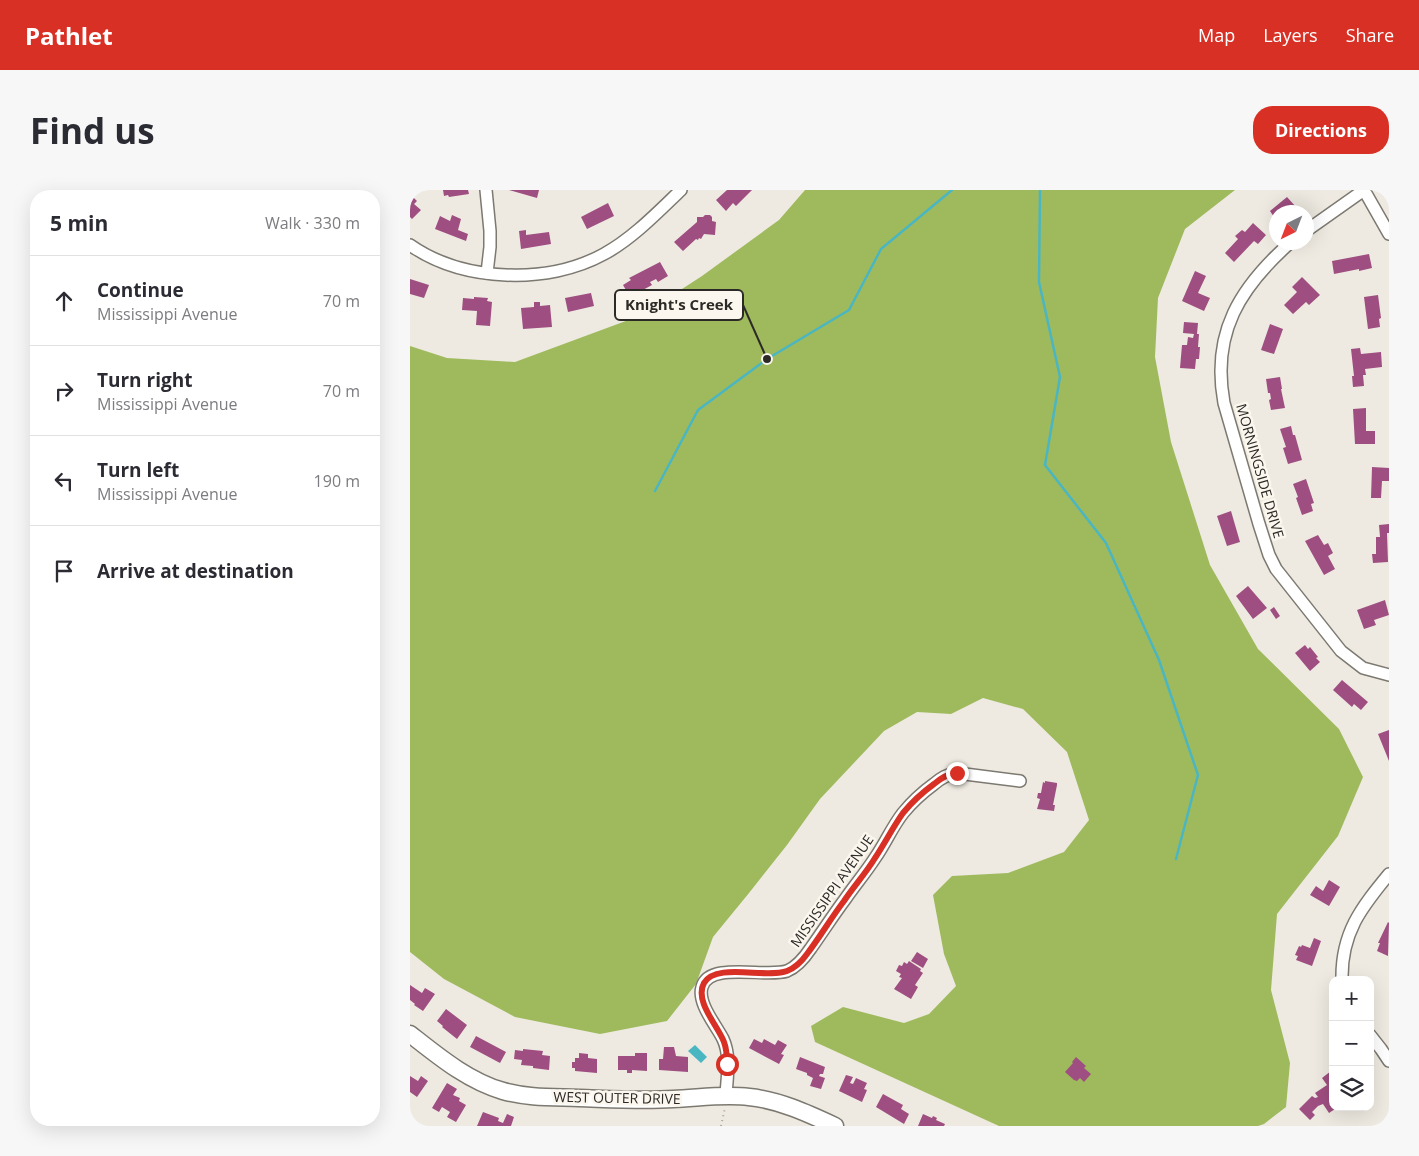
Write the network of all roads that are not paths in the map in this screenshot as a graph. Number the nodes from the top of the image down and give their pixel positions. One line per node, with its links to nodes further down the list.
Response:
1 (486, 190): 8 (street)
2 (681, 190): 8 (street)
3 (1364, 190): 4 (street); 5 (street)
4 (1314, 225)
5 (1389, 234)
6 (410, 245): 8 (street)
7 (1283, 250): 9 (street, MORNINGSIDE DRIVE)
8 (487, 273)
9 (1389, 675)
10 (1020, 781): 16 (street, MISSISSIPPI AVENUE)
11 (1389, 874): 12 (street)
12 (1342, 976)
13 (410, 1034): 16 (street, WEST OUTER DRIVE)
14 (1374, 1040): 15 (street)
15 (1389, 1062)
16 (726, 1096): 17 (street, WEST OUTER DRIVE)
17 (835, 1126)

